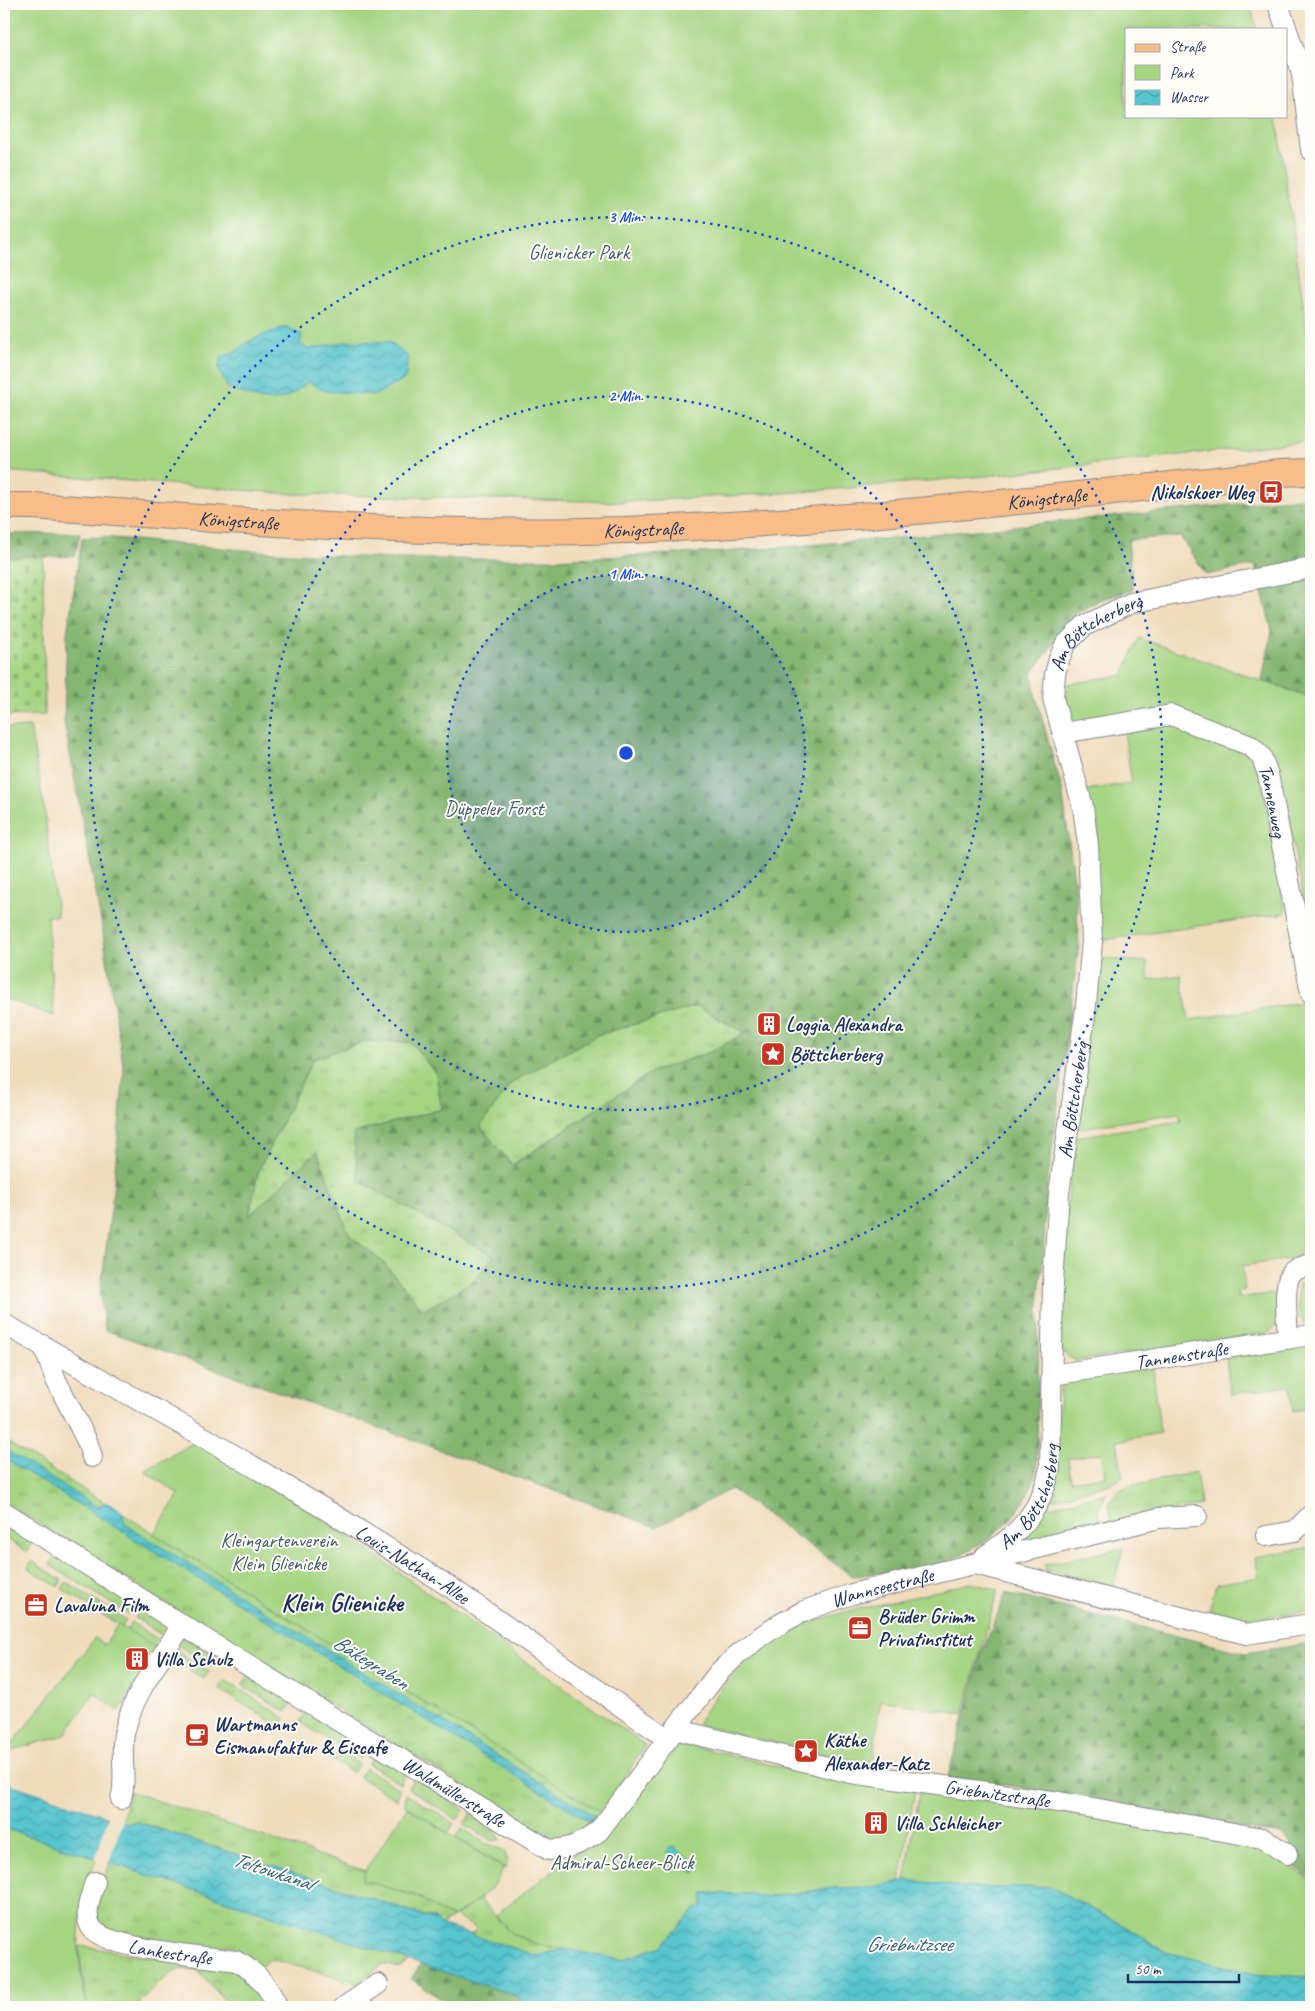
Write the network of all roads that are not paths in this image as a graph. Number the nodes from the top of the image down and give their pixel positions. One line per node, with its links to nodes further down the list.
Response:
1 (1278, 4): 2 (street)
2 (1286, 28)
3 (1288, 33): 4 (street)
4 (1311, 150)
5 (1311, 466): 7 (main road, Königstraße)
6 (1311, 472): 7 (main road, Königstraße)
7 (1280, 473): 8 (main road, Königstraße)
8 (4, 506)
9 (1311, 568): 10 (street, Am Böttcherberg)
10 (1063, 733): 11 (street, Tannenweg); 17 (street, Am Böttcherberg)
11 (1311, 993)
12 (1311, 1265): 15 (street)
13 (4, 1324): 16 (street, Louis-Nathan-Allee)
14 (1311, 1335): 15 (street, Tannenstraße)
15 (1288, 1338): 17 (street, Tannenstraße)
16 (43, 1345): 18 (street); 26 (street, Louis-Nathan-Allee)
17 (1052, 1375): 23 (street, Am Böttcherberg)
18 (92, 1457)
19 (4, 1512): 25 (street, Waldmüllerstraße)
20 (1311, 1515): 22 (street)
21 (1197, 1516): 23 (street, Am Böttcherberg)
22 (1266, 1536)
23 (973, 1564): 24 (street, Wannseestraße); 26 (street, Wannseestraße)
24 (1311, 1624)
25 (182, 1625): 27 (street); 28 (street, Waldmüllerstraße)
26 (672, 1734): 28 (street, Wannseestraße); 29 (street, Griebnitzstraße)
27 (121, 1799)
28 (549, 1850)
29 (1287, 1854)
30 (95, 1882): 32 (street, Lankestraße)
31 (378, 1984): 33 (street)
32 (278, 2007)
33 (344, 2007)

